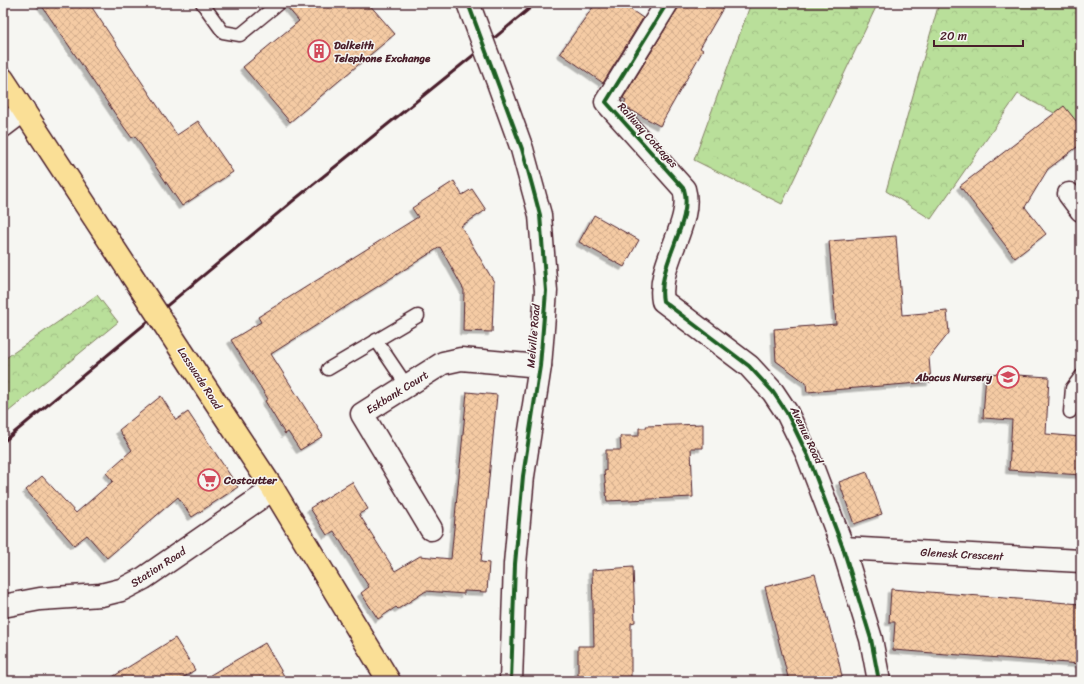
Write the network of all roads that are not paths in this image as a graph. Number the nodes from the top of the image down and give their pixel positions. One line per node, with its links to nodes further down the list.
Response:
1 (202, 3): 2 (lane)
2 (280, 3)
3 (468, 3): 11 (street, Melville Road, bridge)
4 (667, 3): 8 (street, Railway Cottages)
5 (3, 79): 6 (main road, Lasswade Road)
6 (24, 110): 7 (street); 16 (main road, Lasswade Road, bridge)
7 (3, 126)
8 (686, 198): 18 (street, Avenue Road)
9 (418, 316): 10 (lane)
10 (376, 340): 12 (lane); 14 (lane)
11 (540, 366): 14 (street, Eskbank Court); 22 (street, Melville Road)
12 (328, 369)
13 (1081, 376): 15 (lane)
14 (406, 386): 17 (street, Eskbank Court)
15 (1070, 412)
16 (273, 489): 20 (street, Station Road); 21 (main road, Lasswade Road)
17 (431, 529)
18 (843, 548): 19 (street, Glenesk Crescent); 23 (street, Avenue Road)
19 (1081, 560)
20 (3, 606)
21 (389, 681)
22 (511, 681)
23 (879, 681)

